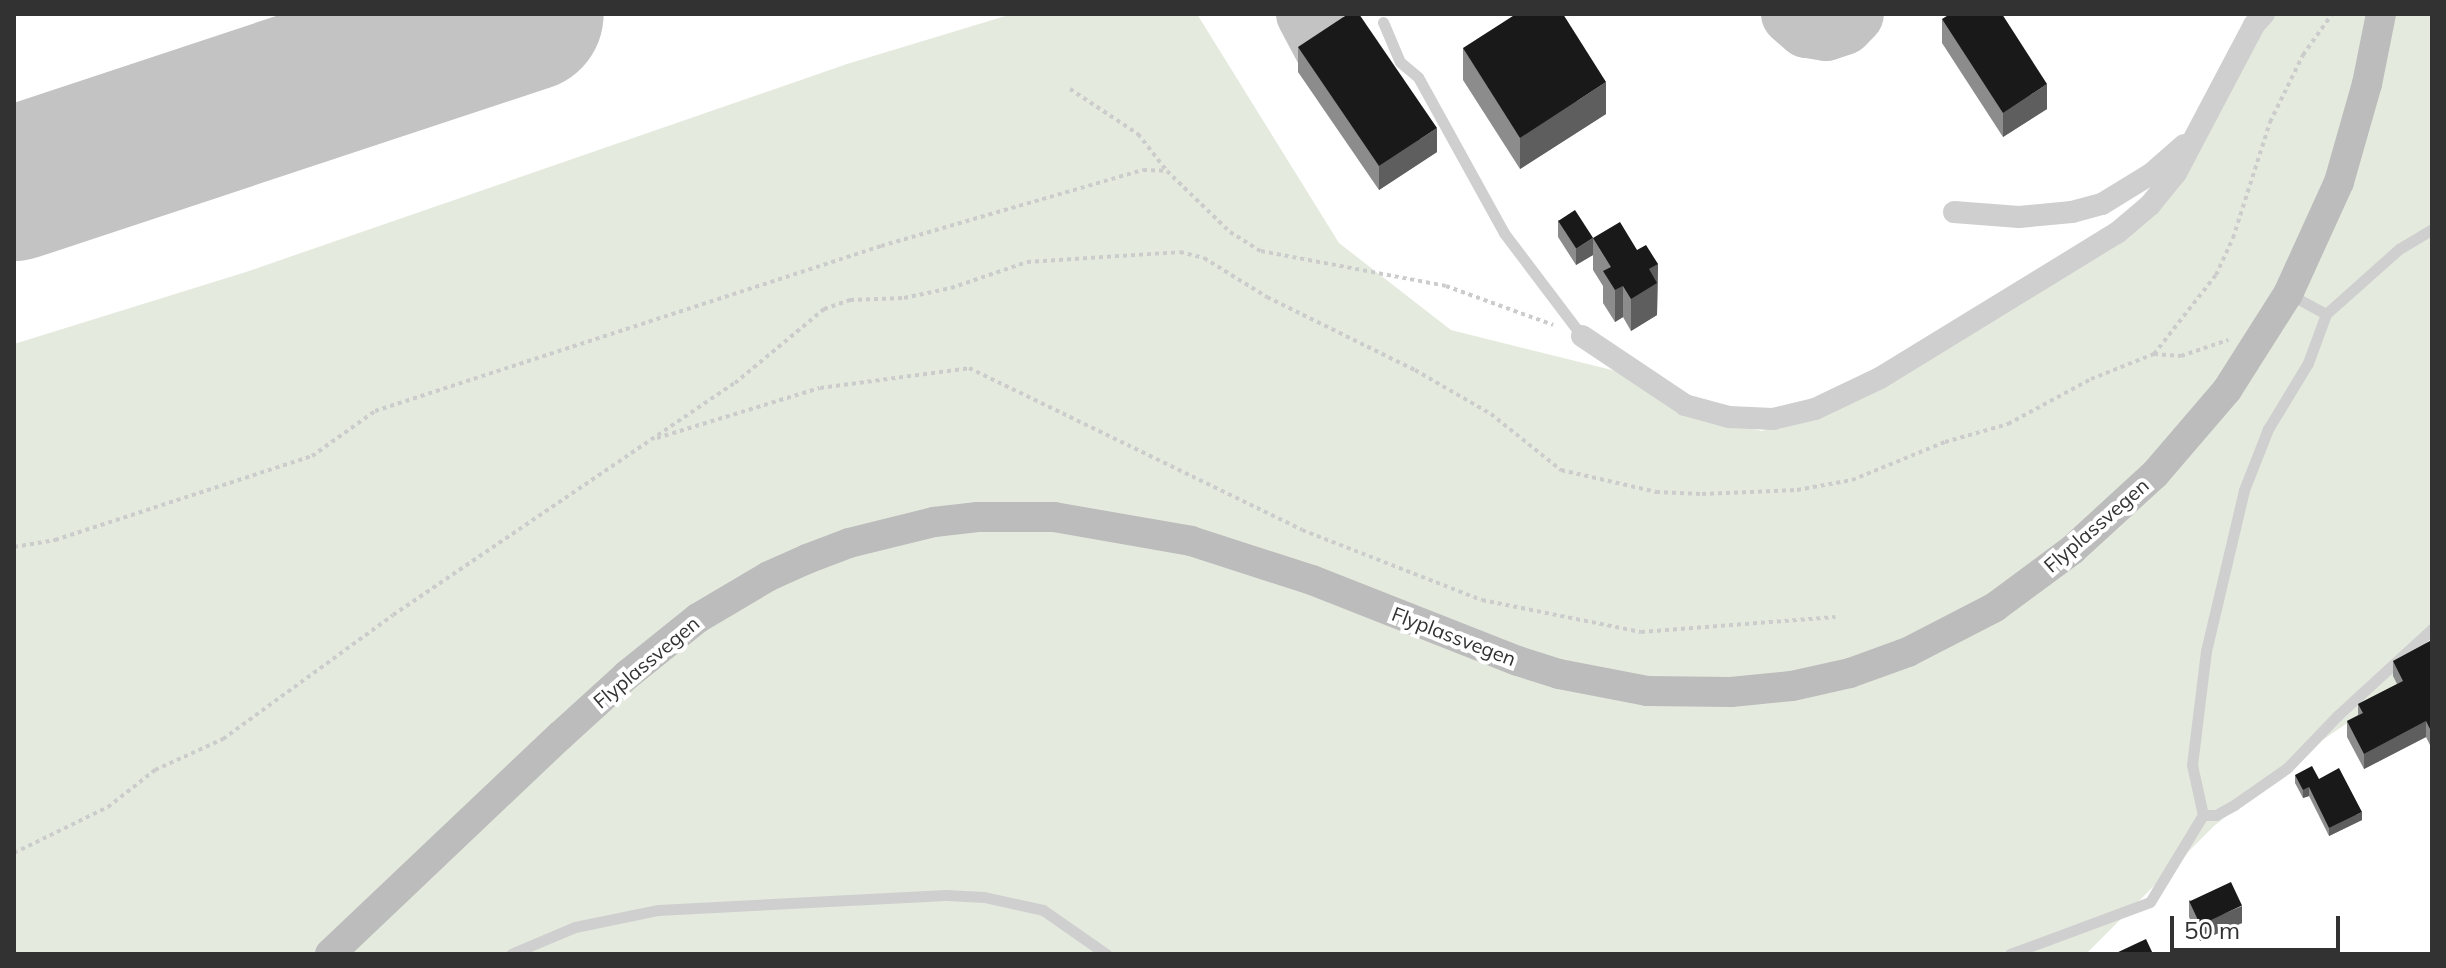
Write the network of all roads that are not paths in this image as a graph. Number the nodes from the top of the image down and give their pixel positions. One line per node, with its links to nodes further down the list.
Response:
1 (2264, 14): 6 (street)
2 (2381, 14): 9 (main road, Flyplassvegen)
3 (1383, 22): 4 (lane)
4 (1416, 75): 5 (lane); 11 (lane)
5 (1430, 76)
6 (2196, 133): 7 (street); 11 (street)
7 (1954, 212)
8 (2432, 229): 10 (lane)
9 (2288, 294): 10 (lane); 14 (main road, Flyplassvegen)
10 (2326, 314): 13 (lane)
11 (1582, 336)
12 (2432, 629): 13 (lane)
13 (2203, 815): 17 (lane)
14 (330, 954)
15 (511, 954): 16 (lane)
16 (1106, 954)
17 (2010, 954)

